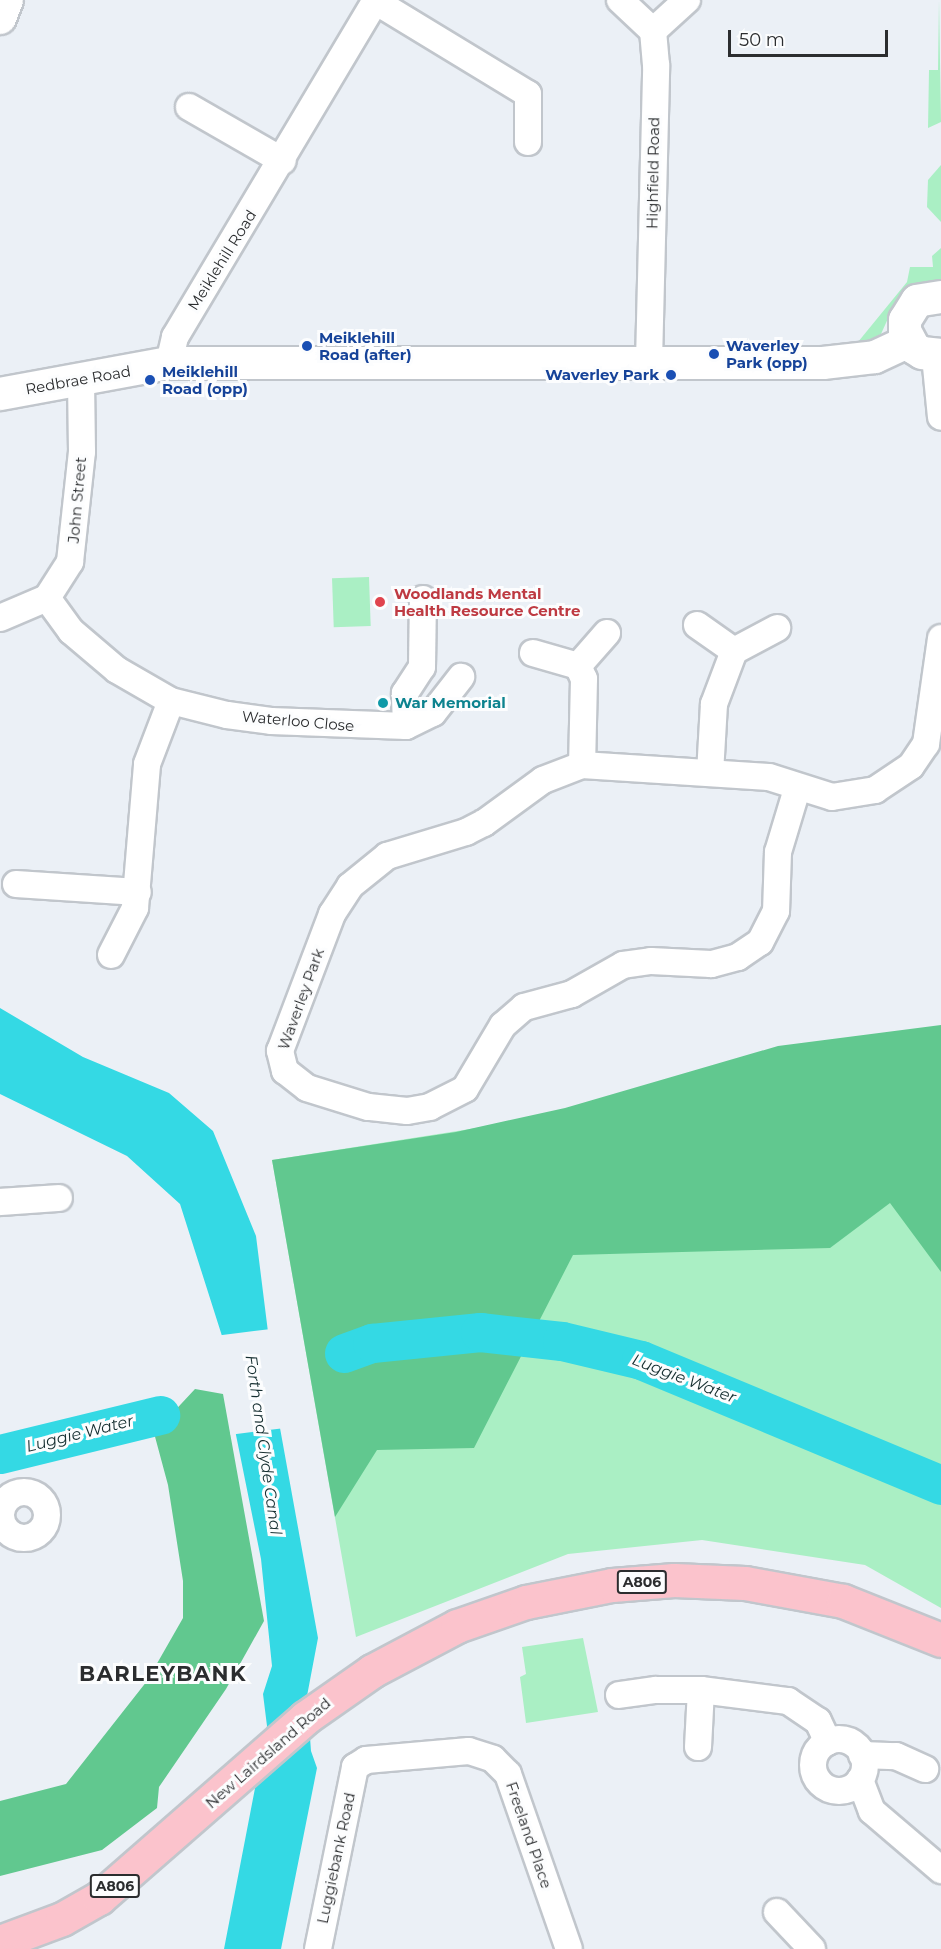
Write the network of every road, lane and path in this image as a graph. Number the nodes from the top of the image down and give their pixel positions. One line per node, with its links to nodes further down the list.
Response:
1 (7, 0): 5 (street)
2 (620, 0): 6 (street)
3 (687, 0): 6 (street)
4 (376, 1): 8 (street); 9 (street, Meiklehill Road)
5 (0, 18)
6 (652, 31): 12 (street, Highfield Road)
7 (189, 107): 9 (street)
8 (528, 142)
9 (283, 161): 13 (street, Meiklehill Road)
10 (941, 297): 11 (street)
11 (928, 350): 12 (street, Redbrae Road); 16 (street)
12 (649, 362): 13 (street, Redbrae Road)
13 (170, 363): 14 (street, Redbrae Road)
14 (81, 379): 15 (street, Redbrae Road); 17 (street, John Street)
15 (0, 394)
16 (941, 417)
17 (47, 598): 19 (street, John Street); 28 (street, Waterloo Close)
18 (423, 599): 29 (street)
19 (0, 618)
20 (698, 625): 24 (street)
21 (777, 628): 24 (street)
22 (607, 633): 26 (street)
23 (941, 638): 32 (street, Waverley Park)
24 (734, 651): 31 (street)
25 (533, 653): 26 (street)
26 (578, 666): 30 (street)
27 (461, 677): 29 (street, Waterloo Close)
28 (171, 701): 29 (street, Waterloo Close); 34 (street)
29 (406, 726)
30 (582, 765): 31 (street, Waverley Park); 32 (street, Waverley Park)
31 (710, 773): 32 (street, Waverley Park)
32 (797, 789)
33 (16, 884): 34 (street)
34 (138, 892): 35 (street)
35 (111, 955)
36 (59, 1197): 37 (street)
37 (0, 1202)
38 (941, 1640): 48 (main road, New Lairdsland Road / A806)
39 (701, 1690): 40 (street); 41 (street); 42 (street)
40 (620, 1695)
41 (828, 1742): 44 (street); 44 (street)
42 (698, 1747)
43 (355, 1767): 49 (street, Luggiebank Road); 50 (street, Freeland Place)
44 (861, 1767): 45 (street); 46 (street)
45 (925, 1769)
46 (941, 1870)
47 (777, 1912): 51 (street)
48 (0, 1942)
49 (318, 1949)
50 (569, 1949)
51 (812, 1949)

